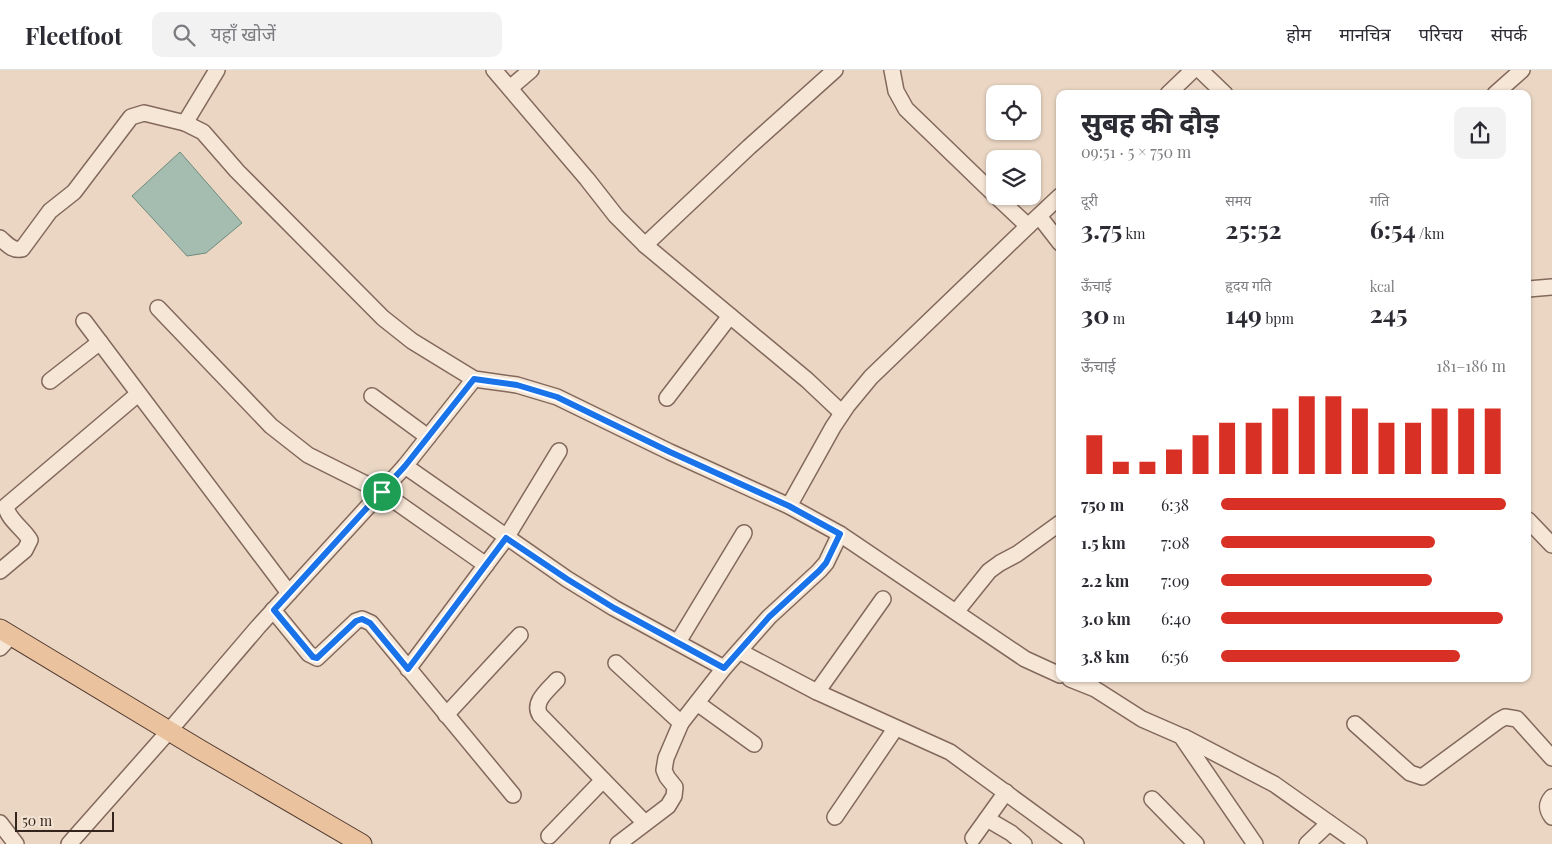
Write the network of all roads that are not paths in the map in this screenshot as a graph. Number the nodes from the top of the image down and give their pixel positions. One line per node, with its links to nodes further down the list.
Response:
1 (218, 70): 13 (street)
2 (494, 70): 9 (street)
3 (531, 70): 9 (street)
4 (835, 70): 20 (street)
5 (892, 70): 14 (street)
6 (1193, 70): 10 (street)
7 (1200, 70): 11 (street)
8 (1522, 70): 12 (street)
9 (510, 88): 20 (street)
10 (1172, 90)
11 (1221, 90)
12 (1500, 90)
13 (185, 123): 18 (street); 27 (street)
14 (986, 186)
15 (1056, 200): 17 (street)
16 (1009, 205): 17 (street)
17 (1033, 221): 19 (street); 32 (street)
18 (0, 238)
19 (1056, 240)
20 (646, 245): 24 (street)
21 (1552, 287): 22 (street)
22 (1531, 289)
23 (158, 308): 36 (street)
24 (730, 316): 31 (street); 32 (street)
25 (84, 321): 26 (street)
26 (100, 342): 28 (street); 29 (street)
27 (474, 379): 33 (street); 37 (street)
28 (50, 381)
29 (138, 394): 45 (street); 46 (street)
30 (372, 396): 33 (street)
31 (667, 398)
32 (842, 413): 37 (street)
33 (428, 437): 35 (street)
34 (559, 451): 42 (street)
35 (405, 466): 36 (street); 42 (street)
36 (382, 492): 44 (street); 46 (street)
37 (789, 506): 41 (street)
38 (1531, 523): 43 (street)
39 (1056, 526): 49 (street)
40 (744, 534): 52 (street)
41 (840, 534): 49 (street); 53 (street)
42 (506, 538): 44 (street); 52 (street)
43 (1552, 545)
44 (486, 565): 56 (street)
45 (0, 571)
46 (289, 593): 48 (street)
47 (883, 599): 60 (street)
48 (274, 610): 56 (street); 66 (street)
49 (956, 612): 57 (street)
50 (520, 635): 62 (street)
51 (4, 638): 66 (main road)
52 (678, 642): 55 (street)
53 (739, 651): 55 (street); 60 (street)
54 (616, 663): 63 (street)
55 (724, 668): 61 (street)
56 (408, 669): 62 (street)
57 (1056, 673)
58 (557, 680): 70 (street)
59 (1078, 682): 67 (street)
60 (817, 692): 65 (street)
61 (697, 703): 63 (street); 68 (street)
62 (446, 715): 72 (street)
63 (681, 723): 79 (street)
64 (1355, 724): 69 (street)
65 (895, 729): 71 (street); 75 (street)
66 (169, 731): 84 (street); 85 (main road)
67 (1182, 736): 80 (street); 90 (street)
68 (754, 744)
69 (1552, 758)
70 (603, 780): 79 (street); 81 (street)
71 (1006, 792): 77 (street); 88 (street)
72 (513, 795)
73 (1552, 796): 76 (street)
74 (1152, 799): 89 (street)
75 (835, 817)
76 (1552, 817)
77 (987, 819): 82 (street); 87 (street)
78 (0, 823): 83 (street)
79 (645, 823): 86 (street)
80 (1329, 823): 91 (street); 92 (street)
81 (549, 836)
82 (973, 838)
83 (16, 844)
84 (69, 844)
85 (362, 844)
86 (618, 844)
87 (1024, 844)
88 (1076, 844)
89 (1196, 844)
90 (1255, 844)
91 (1307, 844)
92 (1359, 844)

